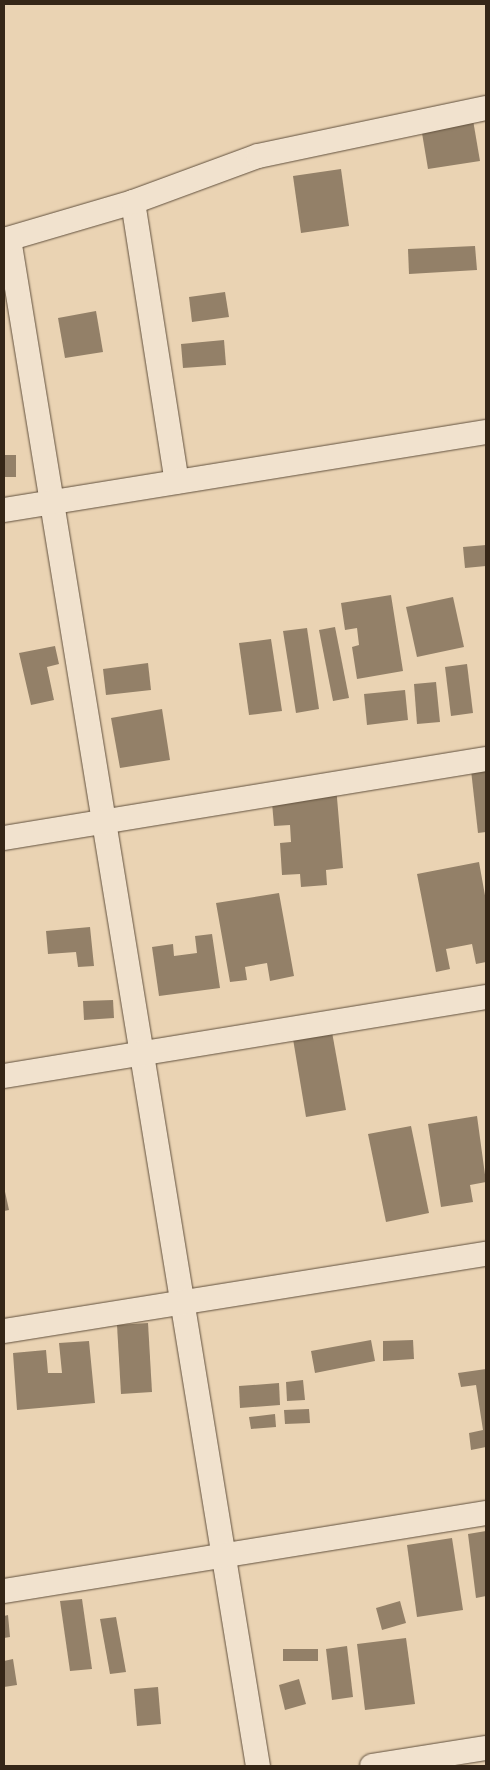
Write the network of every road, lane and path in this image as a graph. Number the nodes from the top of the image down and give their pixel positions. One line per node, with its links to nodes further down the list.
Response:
1 (486, 108): 2 (street)
2 (133, 202): 3 (street); 5 (street)
3 (6, 240): 6 (street)
4 (486, 432): 5 (street)
5 (177, 482): 6 (street)
6 (52, 502): 7 (street); 9 (street)
7 (4, 510)
8 (486, 759): 9 (street)
9 (104, 821): 10 (street); 12 (street)
10 (4, 838)
11 (486, 997): 12 (street)
12 (143, 1054): 13 (street); 15 (street)
13 (4, 1076)
14 (486, 1254): 15 (street)
15 (182, 1303): 16 (street); 18 (street)
16 (4, 1331)
17 (486, 1513): 18 (street)
18 (224, 1556): 19 (street); 21 (street)
19 (4, 1591)
20 (486, 1748): 22 (street)
21 (258, 1766)
22 (372, 1766)

